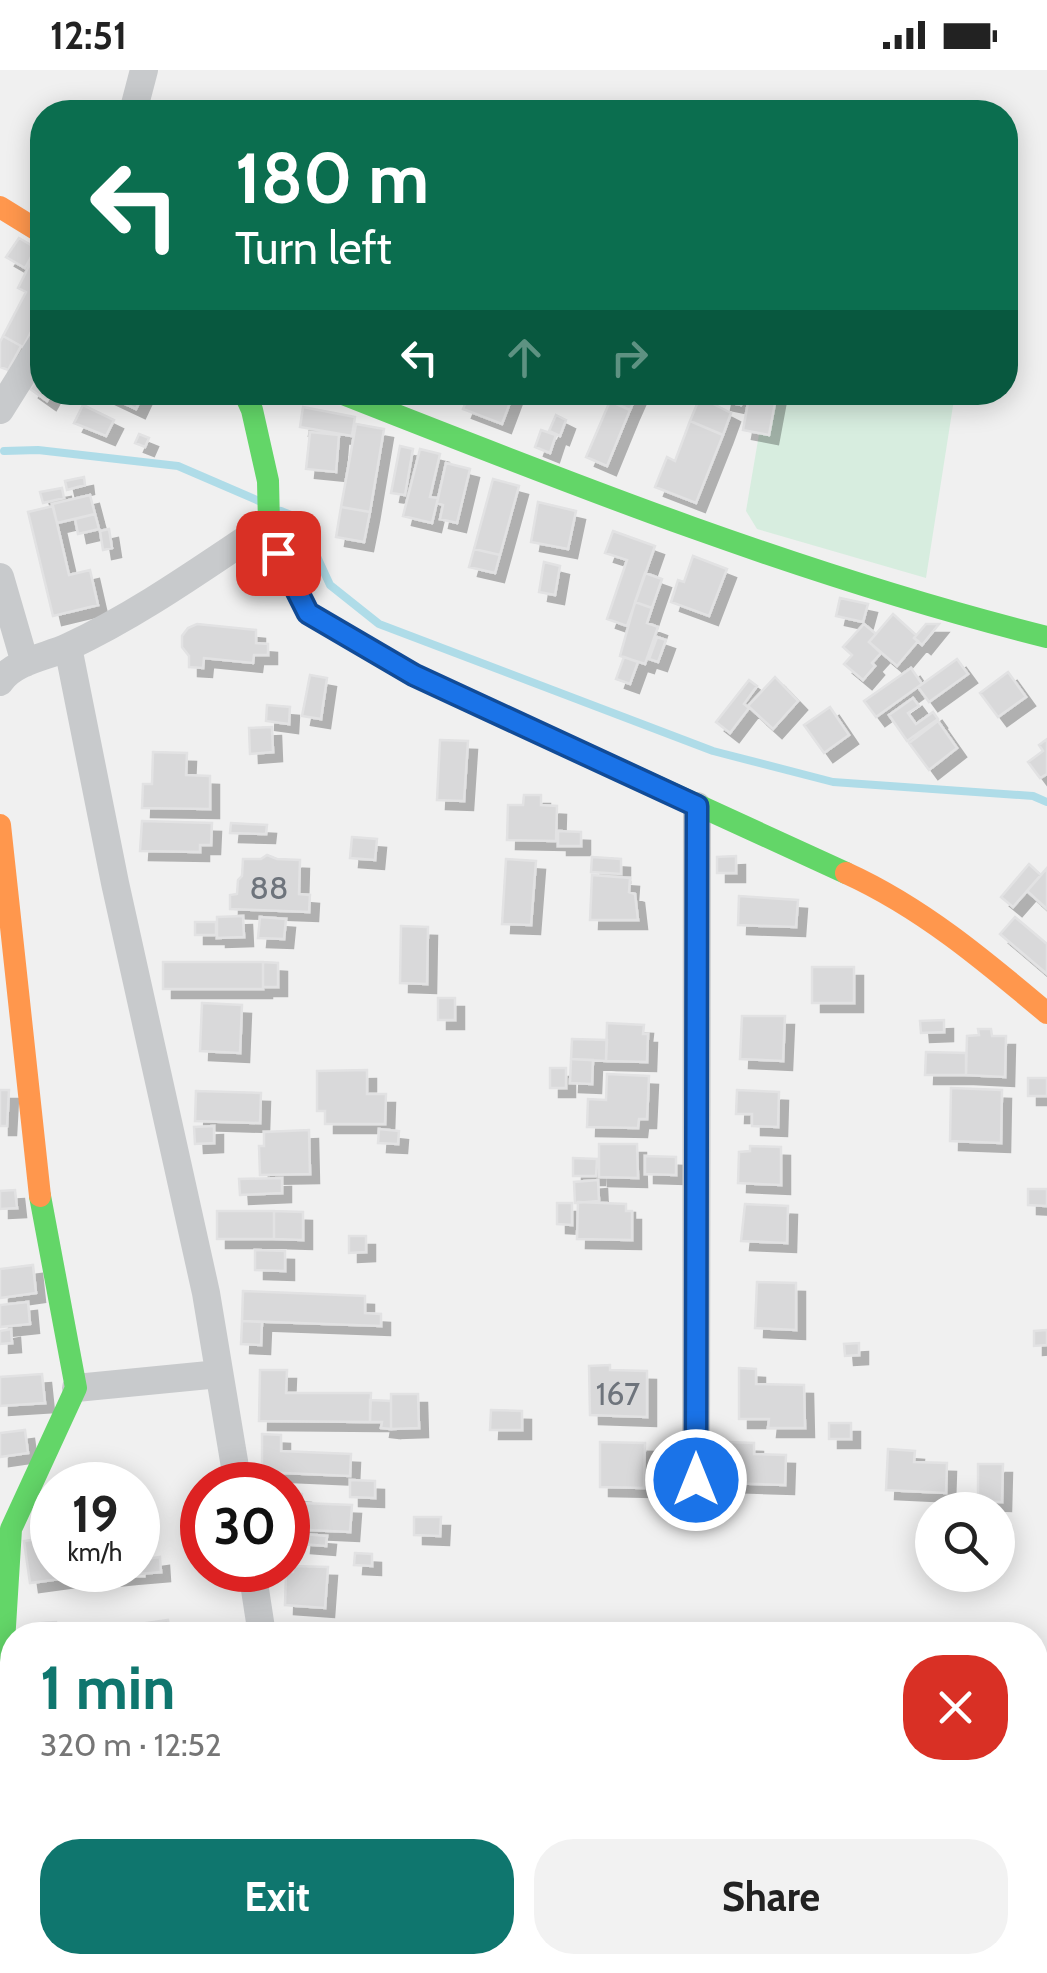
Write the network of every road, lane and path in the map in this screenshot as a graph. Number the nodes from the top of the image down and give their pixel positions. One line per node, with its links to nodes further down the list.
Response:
1 (144, 70): 2 (street)
2 (136, 100)
3 (0, 206): 4 (street)
4 (30, 225)
5 (30, 362): 8 (street)
6 (250, 405): 9 (street)
7 (371, 405): 11 (street)
8 (0, 410)
9 (269, 524): 12 (street); 15 (street)
10 (0, 577): 13 (street)
11 (1047, 637)
12 (68, 648): 13 (street); 18 (street)
13 (25, 663): 14 (street)
14 (0, 682)
15 (697, 806): 17 (street); 21 (street)
16 (0, 825): 19 (street)
17 (1047, 1013)
18 (219, 1374): 19 (street); 20 (street)
19 (76, 1388): 22 (street)
20 (234, 1462)
21 (696, 1480)
22 (6, 1530): 24 (street)
23 (255, 1592): 25 (street)
24 (3, 1622)
25 (260, 1622)

